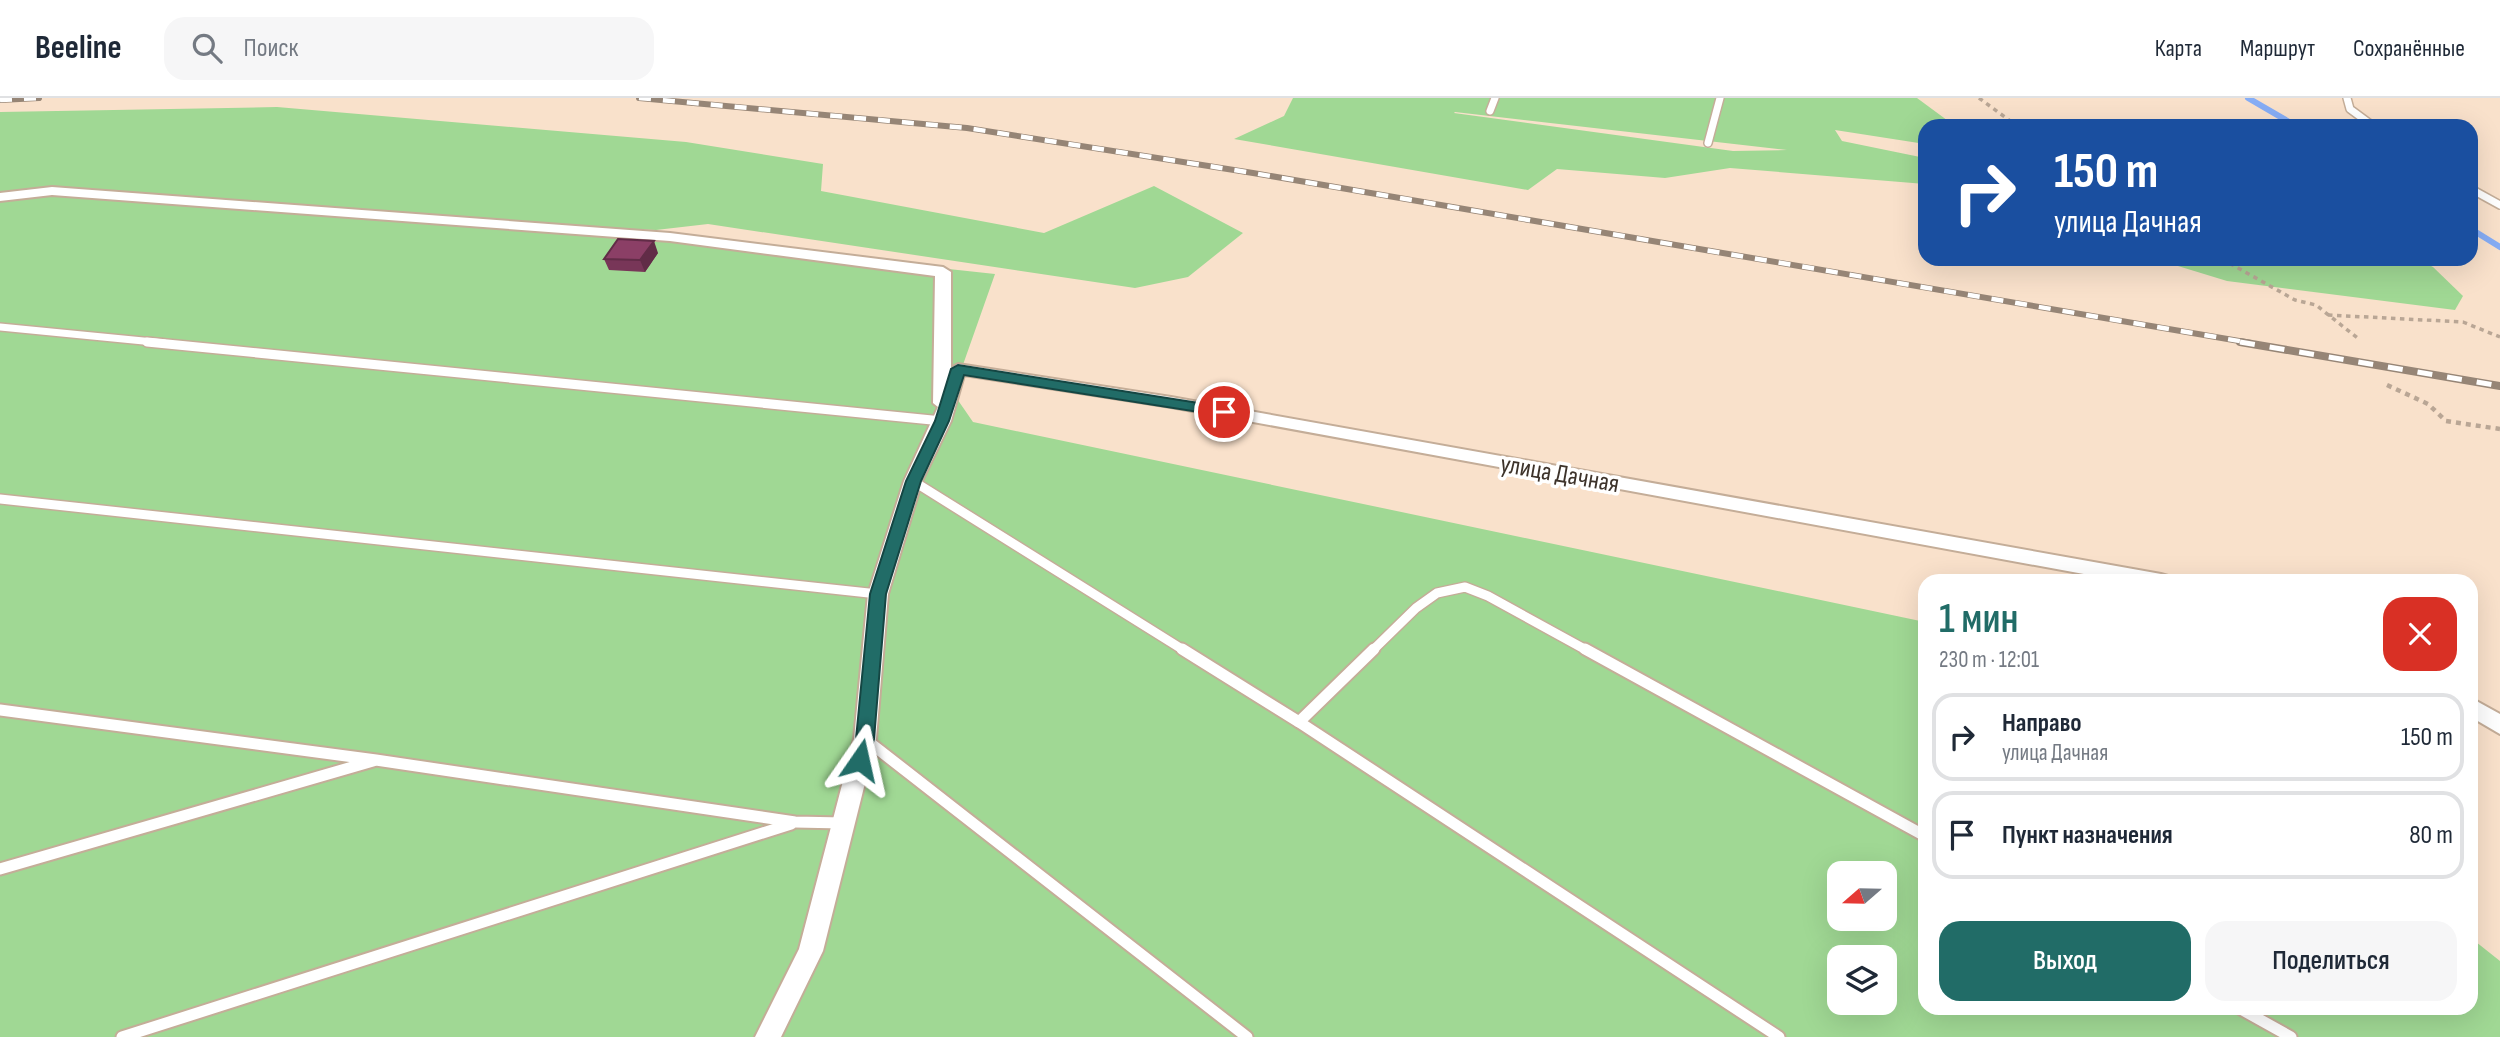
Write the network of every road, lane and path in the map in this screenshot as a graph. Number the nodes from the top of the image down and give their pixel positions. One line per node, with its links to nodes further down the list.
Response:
1 (1495, 98): 5 (lane)
2 (1720, 98): 8 (lane)
3 (1979, 98): 6 (path)
4 (2347, 98): 7 (lane)
5 (1490, 110)
6 (2008, 119)
7 (2364, 119)
8 (1708, 143)
9 (2478, 193): 11 (lane)
10 (0, 197): 18 (street)
11 (2500, 205)
12 (2234, 266): 13 (path)
13 (2328, 315): 15 (path); 16 (path)
14 (0, 327): 18 (lane)
15 (2500, 337)
16 (2360, 340)
17 (2387, 385): 19 (path)
18 (942, 421): 20 (street); 22 (street, улица Дачная)
19 (2500, 429)
20 (913, 481): 23 (street); 26 (lane)
21 (0, 499): 23 (lane)
22 (2122, 574)
23 (878, 594): 28 (street)
24 (0, 710): 29 (lane)
25 (2478, 710): 27 (street)
26 (1299, 722): 32 (lane); 38 (lane)
27 (2500, 724)
28 (865, 739): 31 (street); 37 (lane)
29 (376, 760): 30 (lane); 33 (lane)
30 (794, 822): 31 (lane); 35 (lane)
31 (844, 824): 36 (street)
32 (1918, 832)
33 (0, 869)
34 (2252, 1015): 39 (lane)
35 (122, 1037)
36 (768, 1037)
37 (1247, 1037)
38 (1779, 1037)
39 (2291, 1037)

